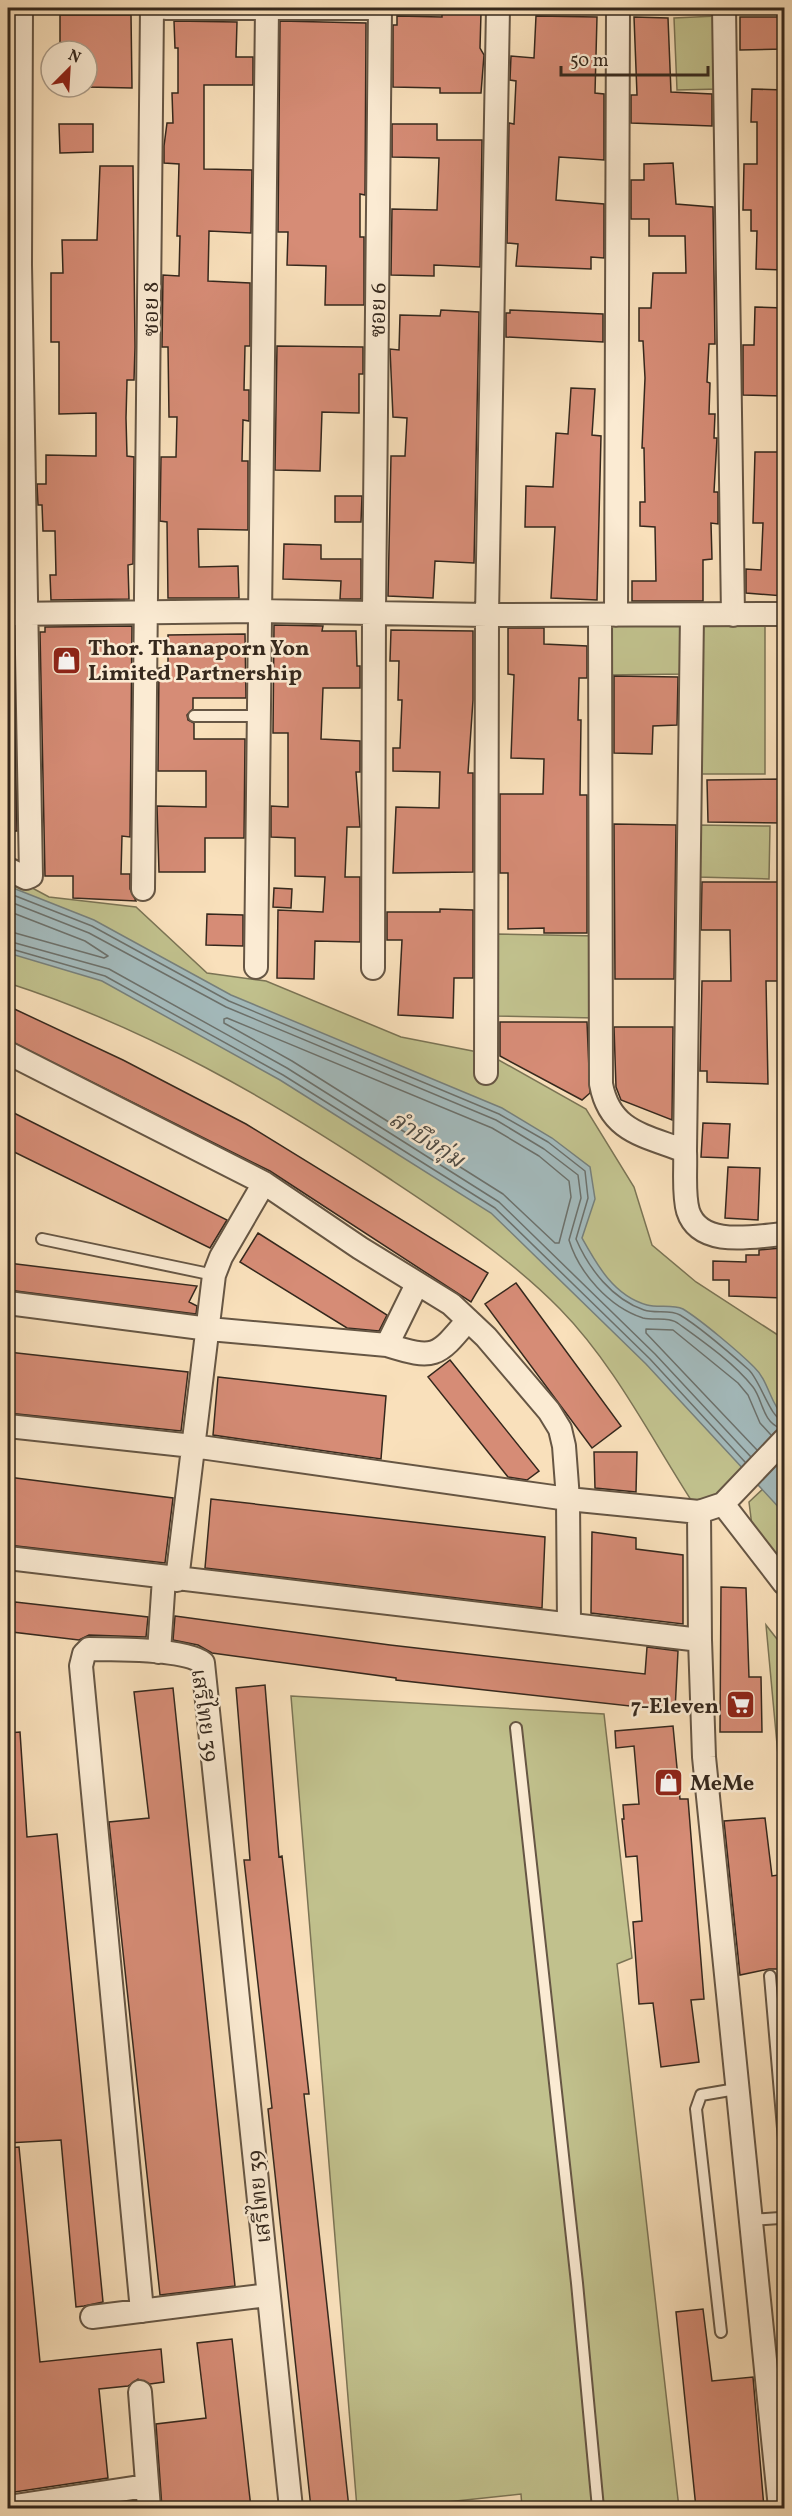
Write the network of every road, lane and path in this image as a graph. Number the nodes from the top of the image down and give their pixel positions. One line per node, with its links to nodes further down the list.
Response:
1 (21, 8): 13 (street)
2 (152, 8): 10 (street, ซอย 8)
3 (166, 8): 9 (street)
4 (375, 8): 9 (street)
5 (380, 8): 12 (street, ซอย 6)
6 (498, 8): 15 (street)
7 (618, 8): 16 (street)
8 (724, 8): 18 (street)
9 (267, 9): 11 (street)
10 (147, 611): 11 (street); 13 (street); 22 (street, ซอย 8)
11 (258, 611): 12 (street); 20 (street)
12 (374, 612): 15 (street); 24 (street, ซอย 6)
13 (18, 614): 21 (street)
14 (784, 614): 18 (street)
15 (488, 615): 16 (street); 26 (street)
16 (608, 615): 17 (street); 27 (street)
17 (692, 615): 18 (street); 27 (street)
18 (733, 615)
19 (194, 716): 20 (lane)
20 (257, 716): 23 (street)
21 (8, 869)
22 (144, 889)
23 (256, 967)
24 (373, 968)
25 (8, 1053): 28 (street)
26 (486, 1073)
27 (685, 1151): 29 (street)
28 (264, 1183): 31 (street); 32 (street)
29 (784, 1234)
30 (42, 1239): 31 (lane)
31 (214, 1275): 35 (street)
32 (417, 1284): 34 (street); 36 (street)
33 (8, 1303): 35 (street)
34 (468, 1320): 36 (street); 40 (street)
35 (209, 1329): 36 (street); 39 (street)
36 (387, 1345)
37 (8, 1426): 39 (street)
38 (784, 1440): 41 (street)
39 (193, 1446): 40 (street); 44 (street)
40 (568, 1499): 42 (street); 46 (street)
41 (723, 1504): 42 (street); 45 (street)
42 (699, 1512): 47 (street)
43 (8, 1558): 44 (street)
44 (170, 1579): 46 (street); 48 (street)
45 (784, 1583)
46 (569, 1623): 47 (street)
47 (700, 1640): 51 (street)
48 (159, 1652): 55 (street, เสรีไทย 39); 56 (street, เสรีไทย 39)
49 (516, 1728): 64 (lane)
50 (770, 1976): 52 (lane)
51 (736, 2089): 54 (street); 58 (lane)
52 (784, 2140)
53 (784, 2215): 54 (lane)
54 (750, 2220): 65 (street)
55 (268, 2295): 56 (street); 63 (street, เสรีไทย 39)
56 (142, 2311): 57 (street)
57 (92, 2317)
58 (721, 2332)
59 (140, 2392): 60 (street)
60 (146, 2486): 61 (street); 62 (street)
61 (8, 2507)
62 (149, 2508)
63 (291, 2508)
64 (598, 2508)
65 (780, 2508)

